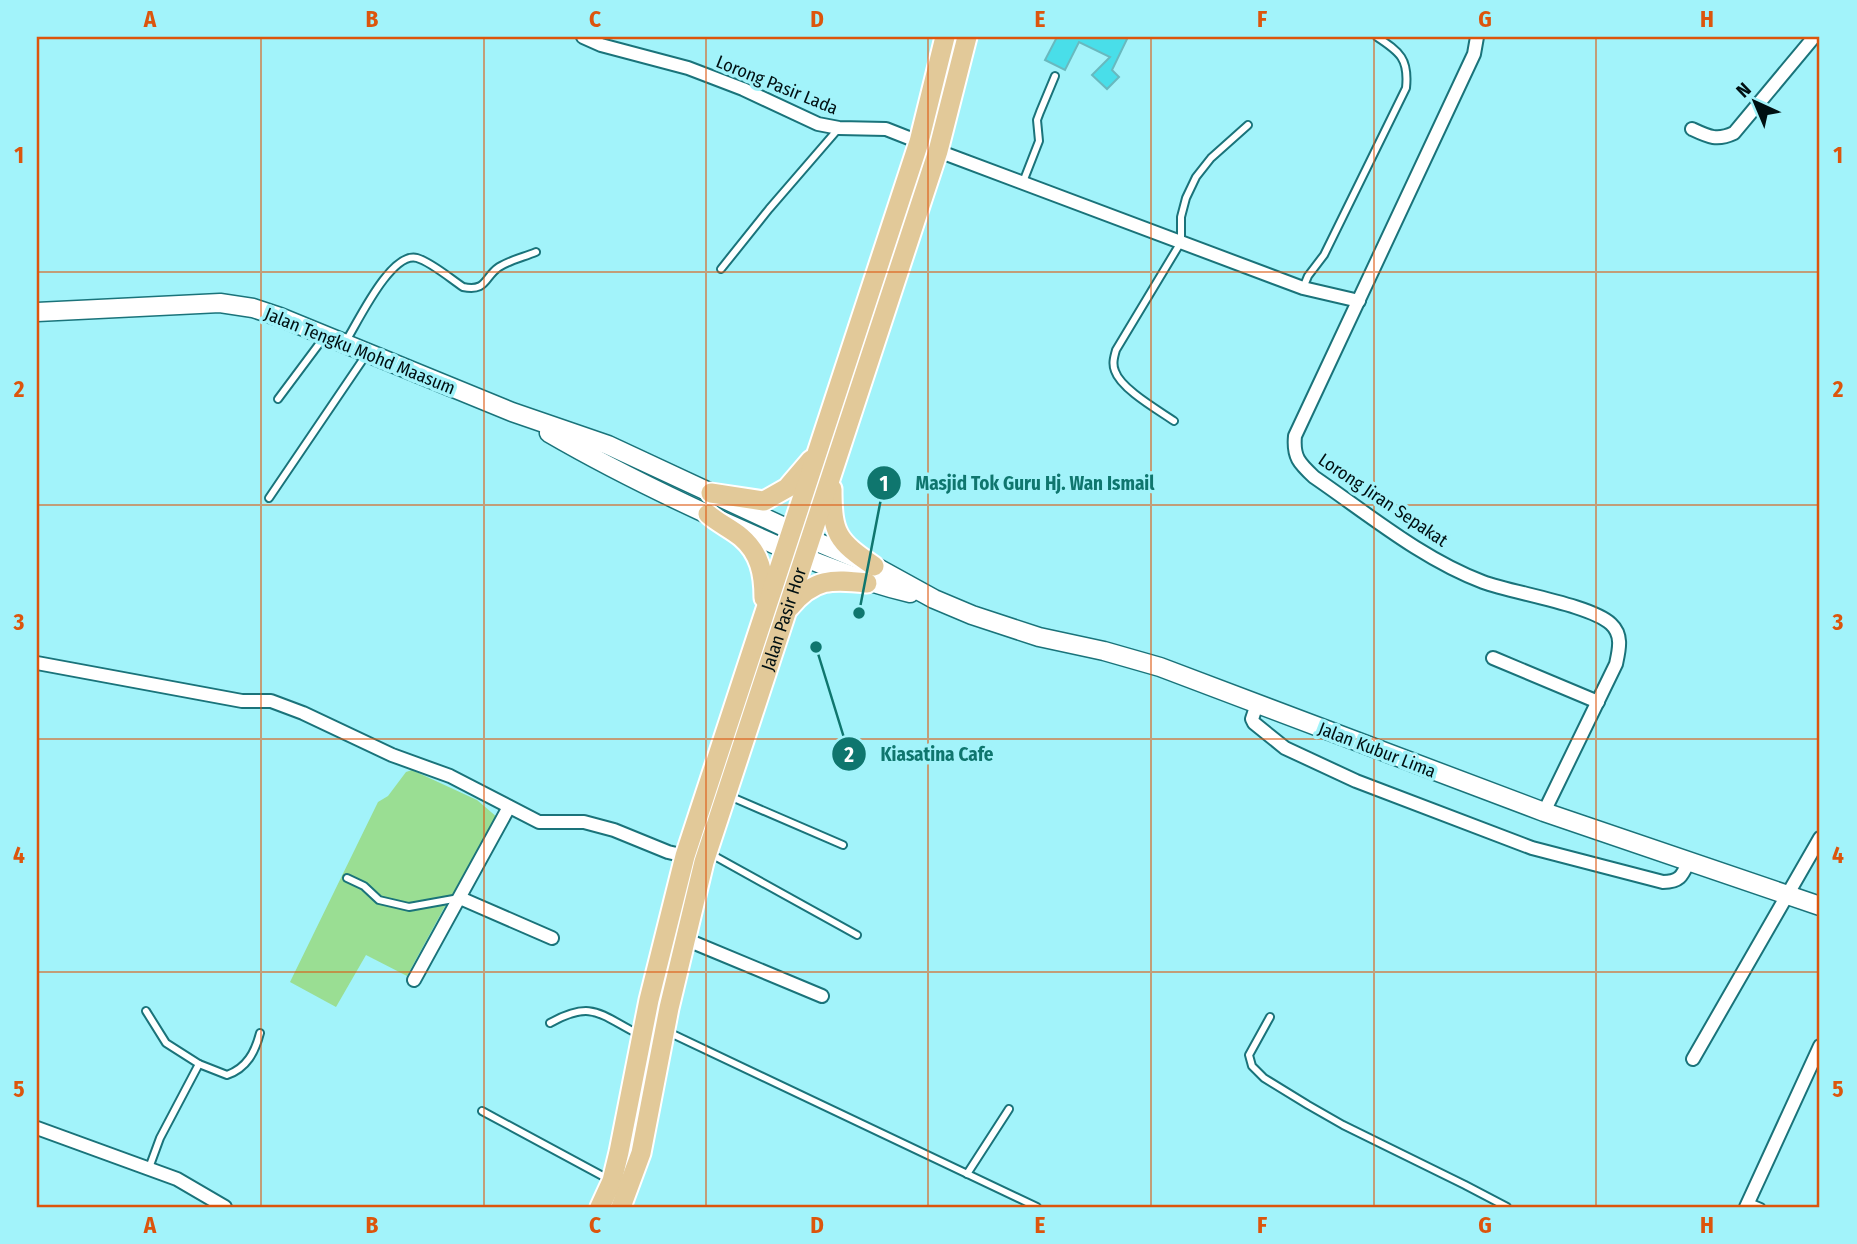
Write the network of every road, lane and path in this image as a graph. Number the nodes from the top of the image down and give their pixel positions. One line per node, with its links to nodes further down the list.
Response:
1 (583, 37): 9 (street, Lorong Pasir Lada)
2 (945, 37): 11 (main road, Jalan Pasir Hor)
3 (967, 37): 12 (main road, Jalan Pasir Hor)
4 (1377, 37): 17 (lane)
5 (1478, 37): 18 (street, Lorong Jiran Sepakat)
6 (1814, 37): 10 (street)
7 (1055, 76): 13 (lane)
8 (1248, 125): 14 (lane)
9 (839, 128): 11 (street, Lorong Pasir Lada); 16 (lane)
10 (1692, 129)
11 (919, 142): 26 (main road, Jalan Pasir Hor)
12 (938, 151): 13 (street); 27 (main road, Jalan Pasir Hor)
13 (1023, 182): 14 (street)
14 (1181, 242): 17 (street); 25 (lane)
15 (536, 253): 21 (lane)
16 (721, 269)
17 (1303, 288): 18 (street)
18 (1359, 300): 37 (street, Lorong Jiran Sepakat)
19 (37, 312): 20 (main road, Jalan Tengku Mohd Maasum)
20 (327, 335): 21 (main road, Jalan Tengku Mohd Maasum); 23 (lane)
21 (345, 343): 22 (main road, Jalan Tengku Mohd Maasum)
22 (368, 352): 24 (main road, Jalan Tengku Mohd Maasum); 29 (lane)
23 (278, 399)
24 (512, 412): 28 (main road, Jalan Tengku Mohd Maasum); 30 (main road, Jalan Tengku Mohd Maasum)
25 (1174, 421)
26 (819, 452): 28 (main road); 31 (main road, Jalan Pasir Hor)
27 (832, 474): 31 (main road, Jalan Pasir Hor); 32 (main road)
28 (711, 493): 31 (main road, Jalan Tengku Mohd Maasum)
29 (269, 498)
30 (708, 514): 31 (main road, Jalan Tengku Mohd Maasum); 33 (main road)
31 (798, 544): 32 (main road, Jalan Kubur Lima); 33 (main road, Jalan Pasir Hor); 34 (main road, Jalan Pasir Hor)
32 (871, 575): 34 (main road); 38 (main road, Jalan Kubur Lima)
33 (764, 610): 45 (main road, Jalan Pasir Hor)
34 (786, 611): 39 (main road, Jalan Pasir Hor)
35 (1493, 658): 37 (street)
36 (37, 663): 40 (street)
37 (1598, 702): 41 (street, Lorong Jiran Sepakat)
38 (1257, 704): 41 (main road, Jalan Kubur Lima); 46 (street)
39 (725, 795): 43 (lane); 44 (main road, Jalan Pasir Hor)
40 (509, 807): 45 (street); 49 (street)
41 (1544, 812): 46 (main road, Jalan Kubur Lima)
42 (1820, 838): 48 (street)
43 (843, 845)
44 (708, 852): 51 (lane); 53 (main road, Jalan Pasir Hor)
45 (685, 856): 61 (main road, Jalan Pasir Hor)
46 (1689, 861): 48 (main road, Jalan Kubur Lima)
47 (347, 878): 49 (lane)
48 (1786, 894): 50 (main road, Jalan Kubur Lima); 63 (street)
49 (460, 898): 52 (street); 54 (street)
50 (1820, 906)
51 (857, 935)
52 (552, 938)
53 (685, 939): 55 (street); 59 (main road, Jalan Pasir Hor)
54 (414, 980)
55 (822, 996)
56 (146, 1011): 64 (lane)
57 (1270, 1017): 76 (lane)
58 (550, 1023): 61 (lane)
59 (665, 1031): 69 (lane); 74 (main road, Jalan Pasir Hor)
60 (260, 1033): 64 (lane)
61 (643, 1036): 70 (main road, Jalan Pasir Hor)
62 (1820, 1046): 71 (street)
63 (1693, 1059)
64 (199, 1065): 68 (lane)
65 (1009, 1109): 69 (lane)
66 (482, 1111): 70 (lane)
67 (37, 1128): 68 (street)
68 (149, 1168): 72 (street)
69 (967, 1174): 75 (lane)
70 (611, 1181): 73 (main road, Jalan Pasir Hor)
71 (1752, 1206)
72 (225, 1207)
73 (600, 1207)
74 (621, 1207)
75 (1037, 1207)
76 (1507, 1207)

